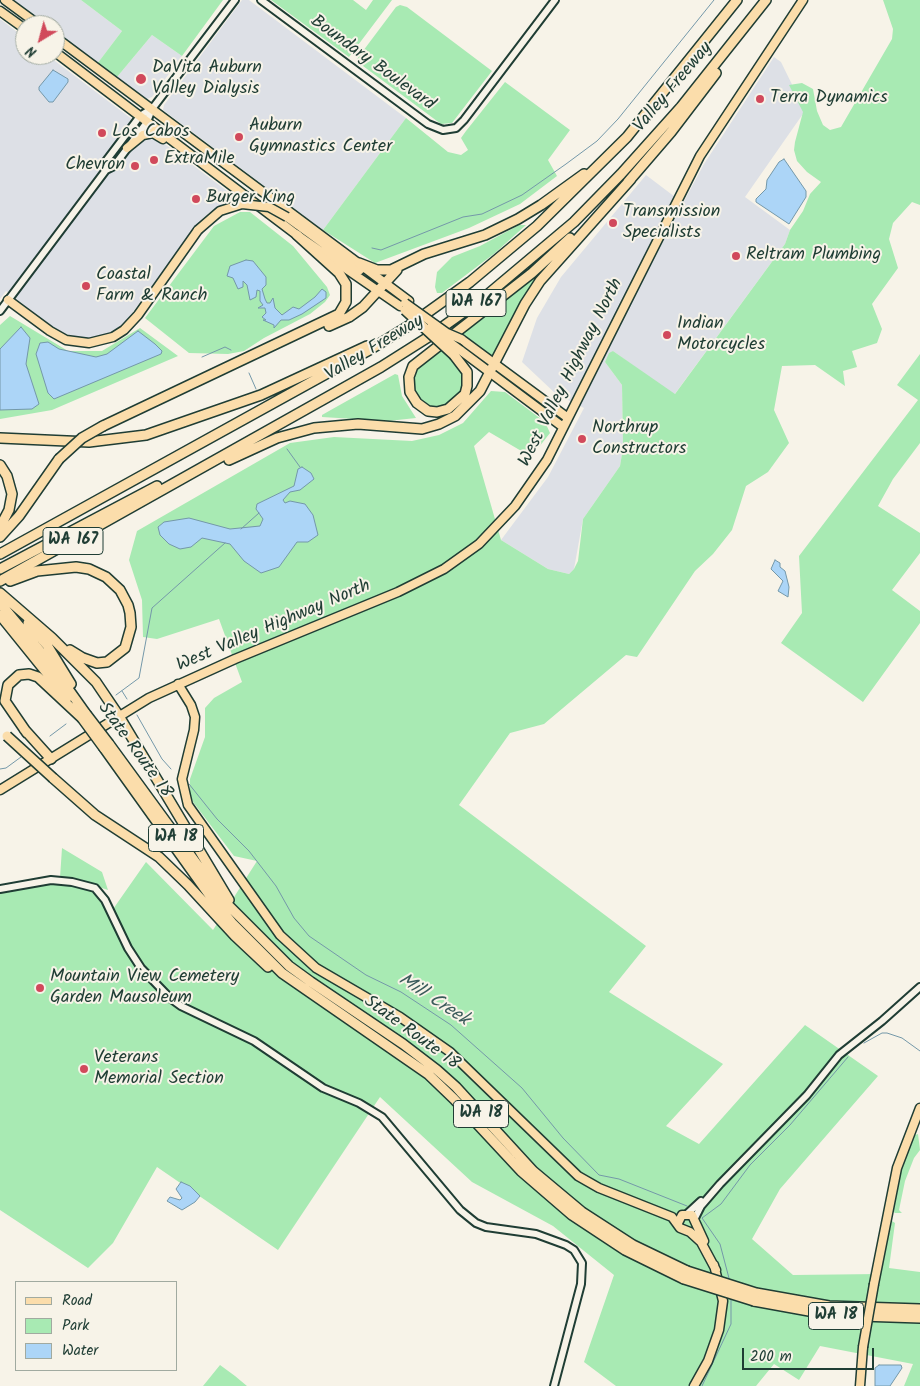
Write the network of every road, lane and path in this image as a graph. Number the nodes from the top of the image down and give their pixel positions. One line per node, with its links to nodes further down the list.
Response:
1 (5, 0): 9 (main road)
2 (235, 0): 14 (street)
3 (262, 0): 4 (street, Boundary Boulevard)
4 (555, 0)
5 (737, 0): 15 (highway, Valley Freeway / WA 167)
6 (766, 0): 11 (highway, Valley Freeway / WA 167)
7 (803, 0): 33 (main road, West Valley Highway North)
8 (0, 11): 10 (main road)
9 (25, 15)
10 (15, 22)
11 (746, 26): 21 (highway); 35 (highway, Valley Freeway / WA 167)
12 (65, 44): 14 (main road)
13 (65, 60): 16 (main road)
14 (152, 109): 16 (street); 17 (street); 24 (main road)
15 (649, 112): 23 (highway); 29 (highway, Valley Freeway / WA 167)
16 (140, 116): 17 (main road); 20 (street)
17 (147, 122): 18 (street); 19 (main road)
18 (127, 148): 19 (main road); 20 (street)
19 (193, 156): 22 (main road)
20 (106, 170): 26 (street)
21 (631, 179): 30 (highway); 32 (highway)
22 (297, 234): 25 (main road); 31 (highway)
23 (418, 256): 24 (highway); 25 (highway)
24 (359, 263): 25 (main road)
25 (381, 286): 26 (main road, bridge); 27 (main road); 31 (highway)
26 (8, 300): 28 (street)
27 (405, 305): 30 (highway, bridge); 32 (main road, bridge)
28 (0, 311)
29 (410, 325): 36 (highway); 41 (highway, Valley Freeway / WA 167)
30 (457, 352): 32 (main road)
31 (257, 354): 40 (highway, bridge)
32 (493, 368): 33 (main road); 34 (main road); 38 (highway)
33 (568, 418): 34 (main road, West Valley Highway North)
34 (564, 427): 49 (main road, West Valley Highway North)
35 (273, 428): 38 (highway, Valley Freeway / WA 167); 42 (highway)
36 (0, 438)
37 (0, 465): 39 (highway)
38 (138, 503): 43 (highway, Valley Freeway / WA 167)
39 (0, 526)
40 (0, 537)
41 (0, 554)
42 (1, 569)
43 (6, 580): 44 (highway); 48 (highway)
44 (0, 585)
45 (0, 593): 46 (highway)
46 (4, 602): 48 (highway); 51 (highway, State Route 18 / WA 18)
47 (0, 615): 51 (highway, State Route 18 / WA 18)
48 (52, 638): 52 (highway)
49 (178, 684): 52 (main road, West Valley Highway North); 64 (main road)
50 (0, 703): 54 (highway)
51 (84, 716): 54 (highway); 55 (highway, State Route 18 / WA 18, bridge)
52 (119, 716): 56 (main road, West Valley Highway North); 59 (highway)
53 (3, 733): 61 (highway, bridge)
54 (27, 733): 56 (highway)
55 (107, 746): 59 (highway, State Route 18 / WA 18); 61 (highway, State Route 18 / WA 18)
56 (51, 759): 57 (main road, West Valley Highway North)
57 (0, 790)
58 (0, 889): 74 (street)
59 (249, 927): 70 (highway, State Route 18 / WA 18)
60 (920, 987): 63 (street)
61 (326, 1006): 70 (highway, State Route 18 / WA 18)
62 (920, 1108): 76 (main road, bridge)
63 (720, 1184): 65 (street); 66 (street)
64 (636, 1202): 65 (main road); 67 (main road)
65 (685, 1214): 66 (main road); 67 (main road)
66 (695, 1221): 68 (main road); 69 (main road)
67 (678, 1223): 68 (main road)
68 (688, 1231): 69 (main road)
69 (716, 1270): 75 (main road)
70 (686, 1275): 71 (highway, State Route 18 / WA 18, bridge)
71 (755, 1297): 72 (highway, State Route 18 / WA 18); 73 (highway, State Route 18 / WA 18)
72 (920, 1309)
73 (920, 1318)
74 (554, 1386)
75 (694, 1386)
76 (860, 1386)

